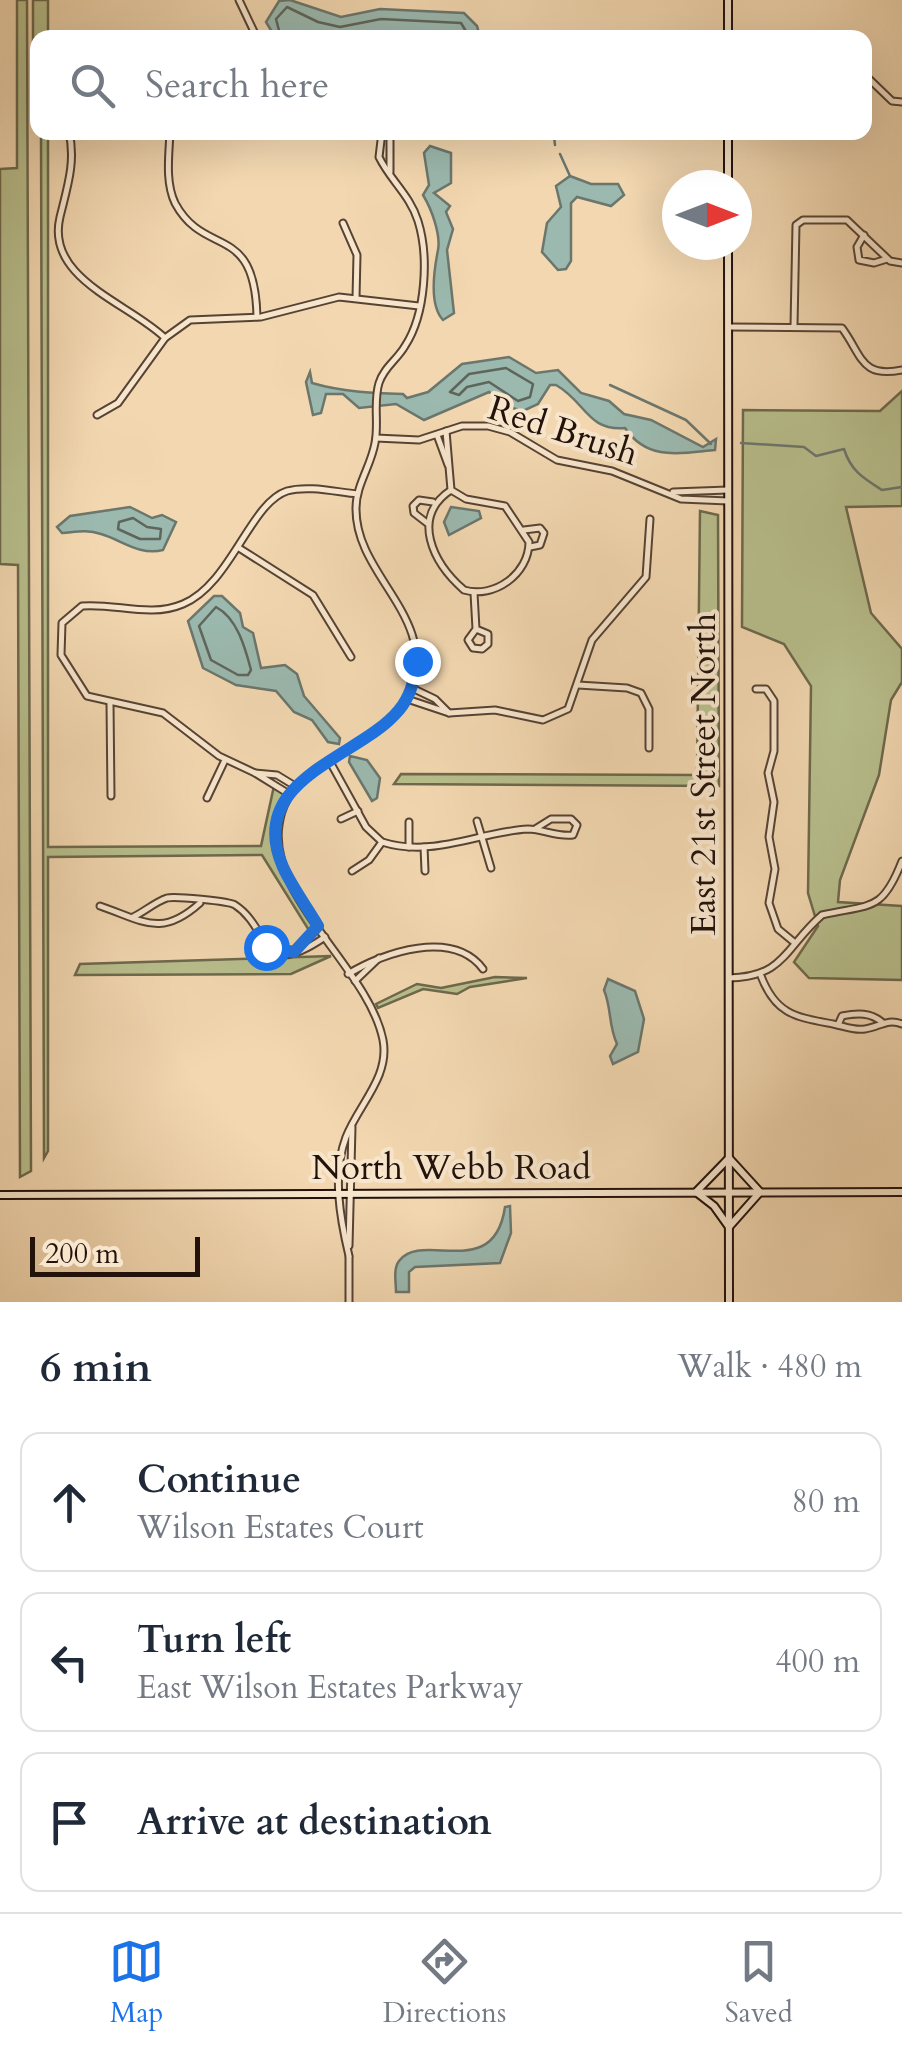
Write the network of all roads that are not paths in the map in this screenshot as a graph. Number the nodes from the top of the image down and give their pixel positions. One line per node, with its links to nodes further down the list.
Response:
1 (239, 0): 3 (street)
2 (728, 0): 4 (main road)
3 (253, 30)
4 (728, 30)
5 (872, 82): 6 (street)
6 (902, 102)
7 (70, 140): 24 (street)
8 (170, 140): 21 (street)
9 (381, 140): 13 (street)
10 (390, 140): 13 (street)
11 (728, 140): 12 (main road)
12 (728, 170)
13 (390, 172): 20 (street)
14 (344, 223): 19 (street)
15 (864, 235): 16 (street); 16 (street); 23 (street)
16 (888, 258): 18 (street)
17 (728, 260): 22 (main road, East 21st Street North)
18 (902, 263)
19 (356, 298): 20 (street); 21 (street)
20 (418, 306): 29 (street)
21 (257, 316): 24 (street)
22 (728, 326): 23 (street); 32 (main road, East 21st Street North)
23 (794, 326): 25 (street)
24 (165, 338): 26 (street)
25 (902, 370)
26 (97, 415)
27 (446, 431): 28 (street, Red Brush); 30 (street); 33 (street, Red Brush)
28 (438, 434): 29 (street, Red Brush); 30 (street)
29 (376, 438): 34 (street)
30 (449, 468): 31 (street)
31 (451, 490): 36 (street); 39 (street)
32 (728, 490): 33 (street, Red Brush); 35 (main road, East 21st Street North)
33 (673, 492): 35 (street, Red Brush)
34 (358, 494): 41 (street); 46 (street)
35 (728, 501): 83 (main road, East 21st Street North)
36 (434, 502): 38 (street); 38 (street)
37 (650, 519): 45 (street)
38 (427, 523): 42 (street)
39 (524, 530): 40 (street); 40 (street)
40 (530, 547): 42 (street)
41 (239, 548): 44 (street); 49 (street)
42 (474, 593): 43 (street)
43 (476, 629): 43 (street)
44 (351, 656)
45 (578, 685): 50 (street); 51 (street)
46 (412, 688): 48 (street); 50 (street)
47 (756, 689): 77 (street)
48 (407, 699): 50 (street); 53 (street)
49 (110, 703): 52 (street); 57 (street)
50 (449, 712)
51 (649, 748)
52 (225, 760): 54 (street); 58 (street)
53 (329, 760): 55 (street); 59 (street)
54 (255, 773): 55 (street); 56 (street)
55 (295, 786): 56 (street)
56 (289, 794): 75 (street)
57 (111, 796)
58 (206, 798)
59 (358, 811): 60 (street); 65 (street)
60 (341, 820)
61 (476, 821): 64 (street)
62 (408, 822): 66 (street)
63 (535, 829): 63 (street); 64 (street)
64 (484, 839): 67 (street); 69 (street)
65 (382, 842): 66 (street); 71 (street)
66 (409, 846): 67 (street)
67 (424, 848): 70 (street)
68 (902, 862): 77 (street)
69 (491, 868)
70 (425, 870)
71 (352, 872)
72 (200, 902): 74 (street); 74 (street); 78 (street)
73 (100, 906): 74 (street)
74 (132, 917)
75 (318, 926): 76 (street); 78 (street)
76 (325, 937): 78 (street); 81 (street)
77 (795, 943): 82 (street)
78 (294, 952)
79 (380, 955): 80 (street); 81 (street); 84 (street)
80 (482, 969)
81 (348, 974): 84 (street)
82 (761, 976): 83 (street); 87 (street)
83 (729, 978): 89 (main road, East 21st Street North)
84 (354, 982): 88 (street)
85 (882, 1023): 86 (street); 87 (street); 87 (street)
86 (902, 1024)
87 (838, 1025)
88 (353, 1124): 94 (street); 95 (street)
89 (729, 1158): 90 (main road); 91 (main road, East 21st Street North); 92 (main road)
90 (696, 1192): 91 (main road, North Webb Road); 95 (main road, North Webb Road); 97 (main road)
91 (729, 1192): 92 (main road, North Webb Road); 97 (main road, East 21st Street North)
92 (760, 1192): 93 (main road, North Webb Road); 97 (main road)
93 (902, 1192)
94 (339, 1193): 95 (main road, North Webb Road); 96 (main road, North Webb Road); 98 (street)
95 (350, 1193): 98 (street)
96 (0, 1195)
97 (729, 1227): 100 (main road, East 21st Street North)
98 (349, 1256): 99 (street)
99 (348, 1302)
100 (729, 1302)

